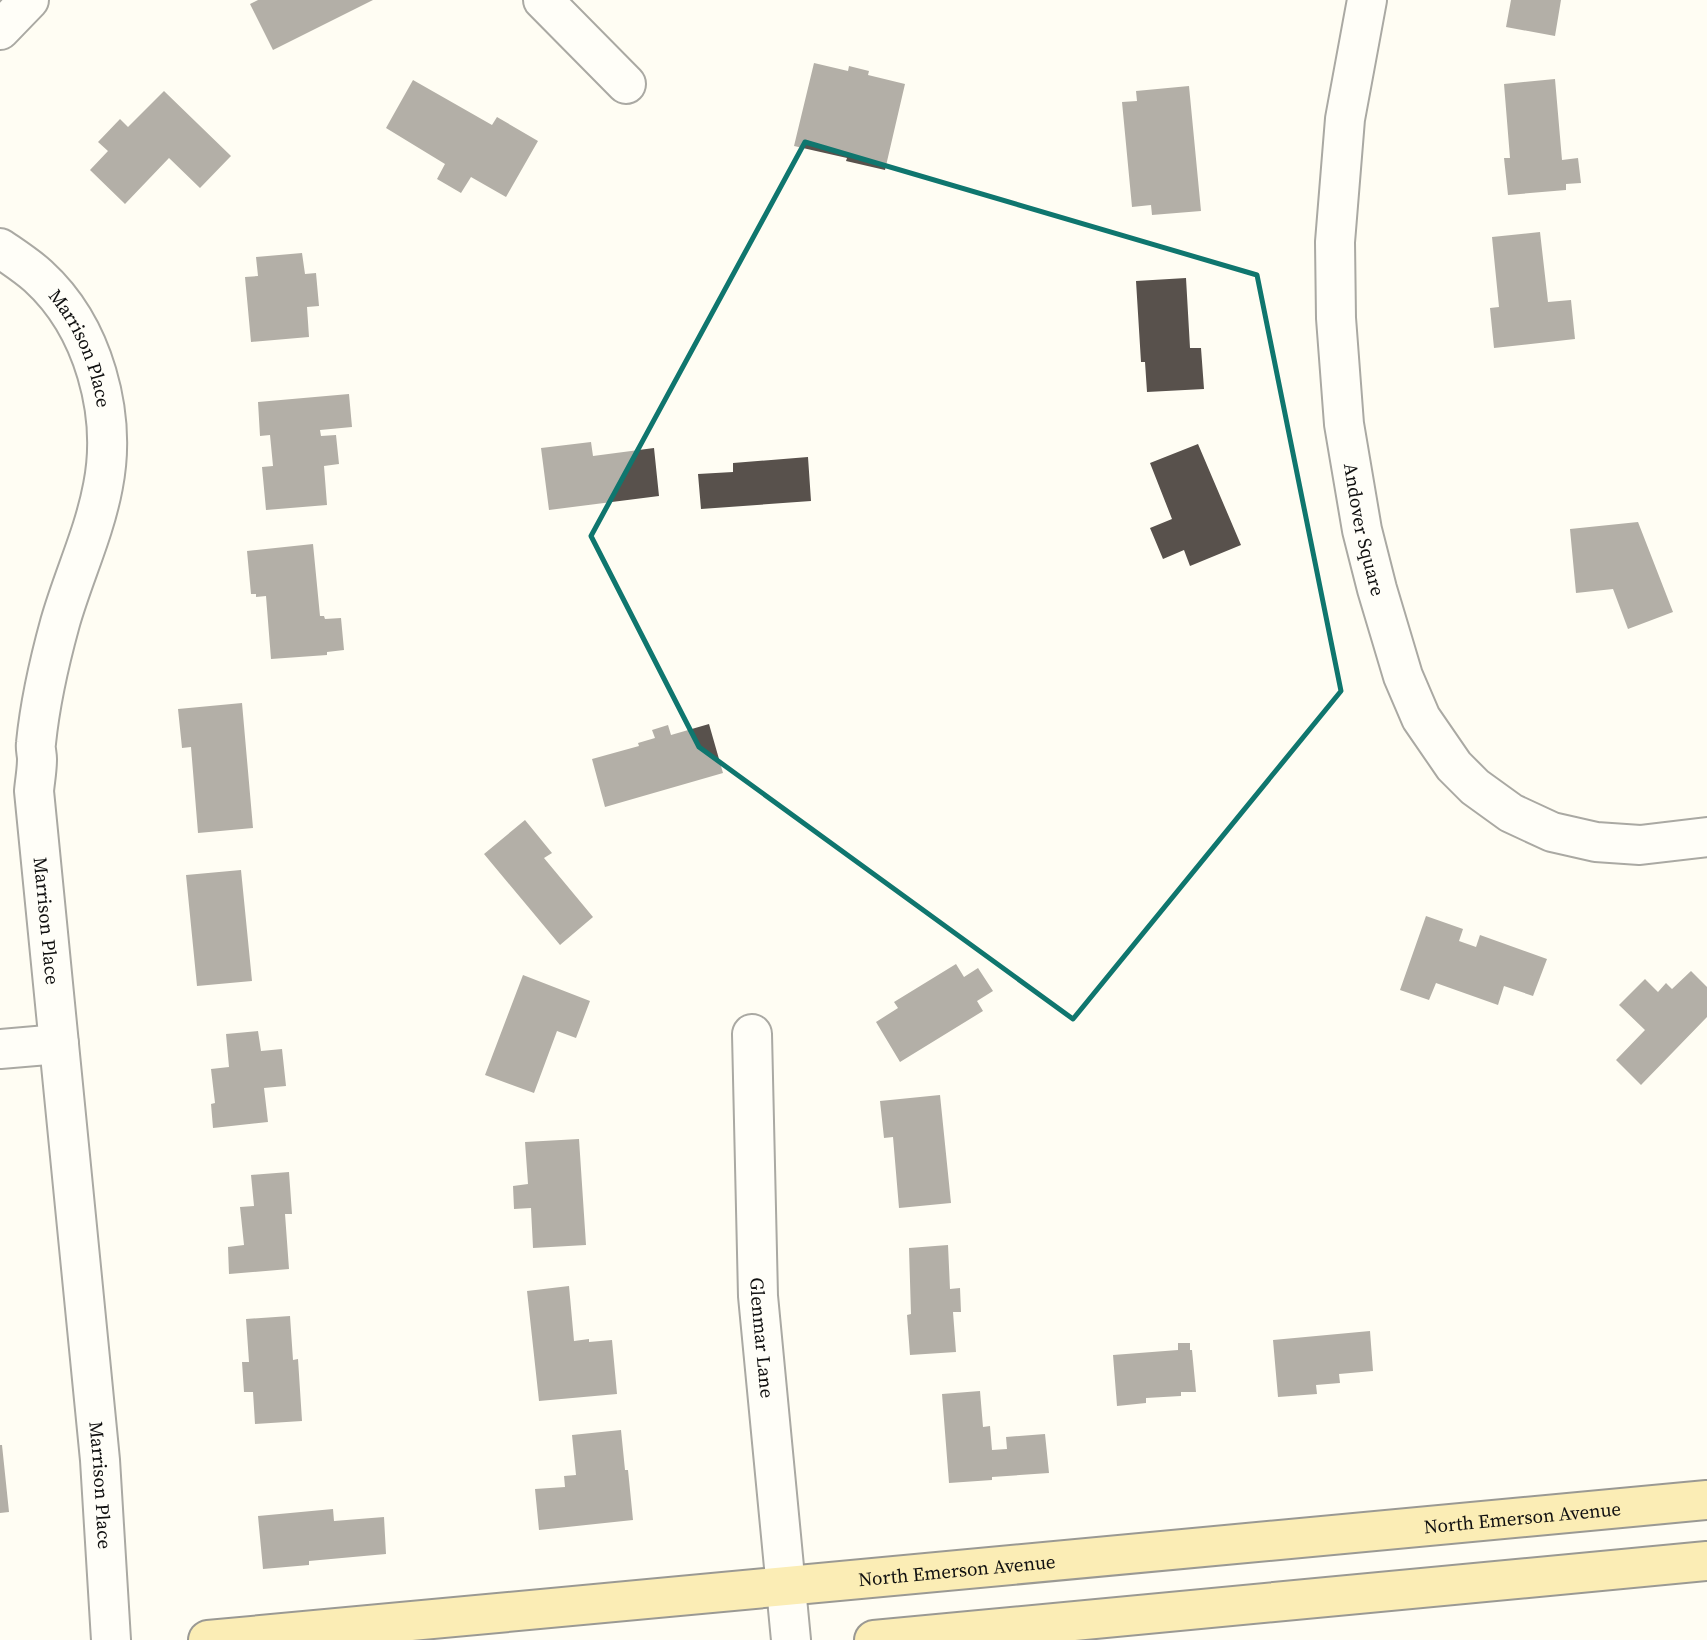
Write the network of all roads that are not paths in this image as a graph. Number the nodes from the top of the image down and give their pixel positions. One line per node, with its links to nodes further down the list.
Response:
1 (29, 0): 4 (street)
2 (543, 0): 5 (street)
3 (1367, 0): 7 (street, Andover Square)
4 (0, 30)
5 (626, 84)
6 (0, 248): 9 (street, Marrison Place)
7 (1707, 838)
8 (752, 1034): 13 (street, Glenmar Lane)
9 (59, 1044): 10 (street); 14 (street, Marrison Place)
10 (0, 1049)
11 (1707, 1500): 13 (main road, North Emerson Avenue)
12 (1707, 1561): 17 (main road)
13 (786, 1585): 15 (main road, North Emerson Avenue); 16 (street, Glenmar Lane)
14 (111, 1640)
15 (208, 1640)
16 (791, 1640)
17 (873, 1640)

